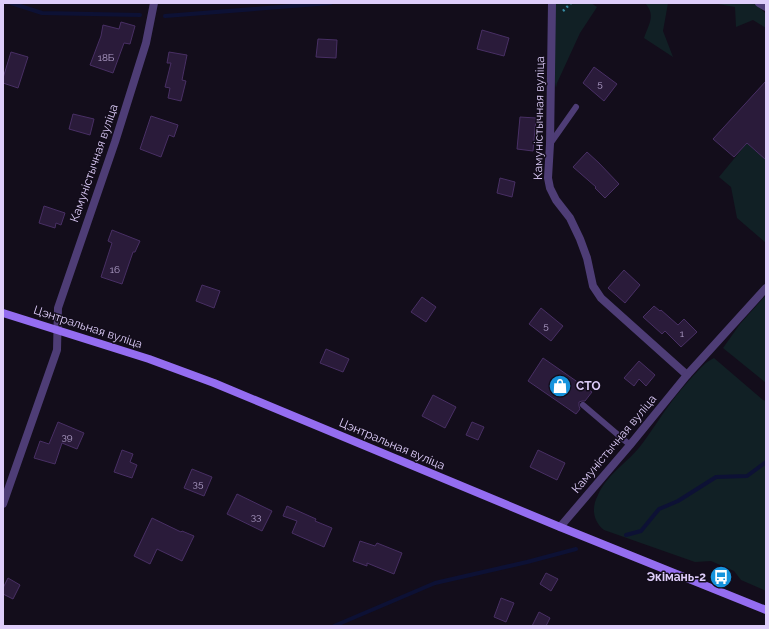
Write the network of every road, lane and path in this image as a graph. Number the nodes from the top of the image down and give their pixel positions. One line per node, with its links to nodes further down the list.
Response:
1 (154, 3): 9 (street, Камуністычная вуліца)
2 (552, 3): 6 (street, Камуністычная вуліца)
3 (760, 3): 4 (street)
4 (766, 7)
5 (576, 107): 6 (lane)
6 (550, 144): 10 (street, Камуністычная вуліца)
7 (766, 288): 10 (street, Камуністычная вуліца)
8 (3, 313): 9 (main road, Цэнтральная вуліца)
9 (57, 330): 13 (street, Камуністычная вуліца); 14 (main road, Цэнтральная вуліца)
10 (686, 375): 12 (street, Камуністычная вуліца)
11 (583, 405): 12 (lane)
12 (630, 445): 14 (street, Камуністычная вуліца)
13 (3, 504)
14 (560, 527): 15 (main road, Цэнтральная вуліца)
15 (766, 610)

